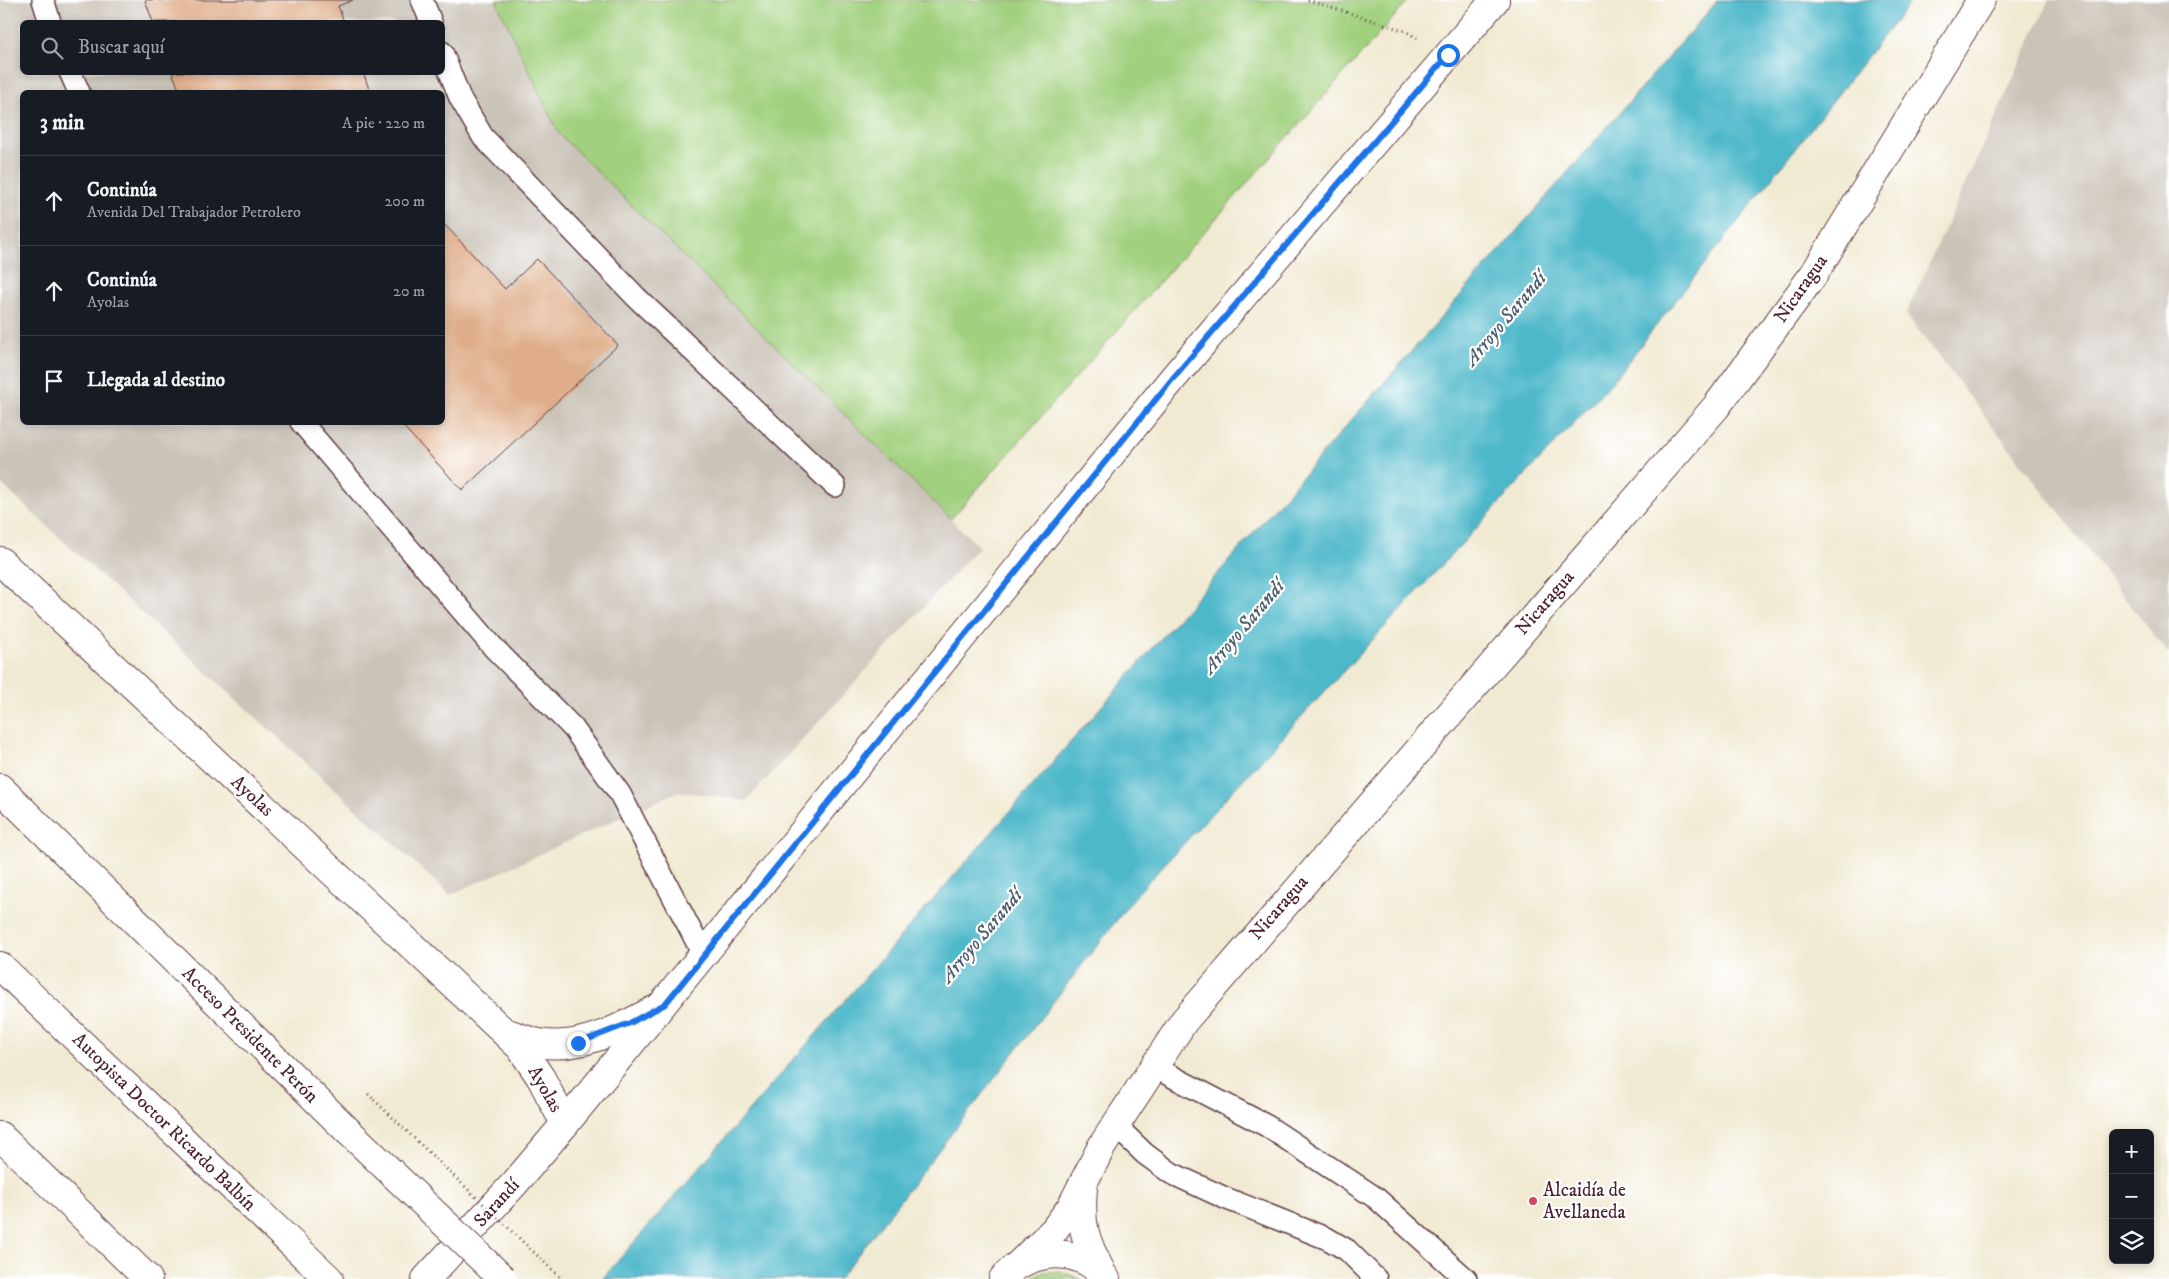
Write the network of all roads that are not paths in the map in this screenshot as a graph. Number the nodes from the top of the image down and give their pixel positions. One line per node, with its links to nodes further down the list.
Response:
1 (43, 0): 5 (lane)
2 (422, 0): 6 (lane)
3 (1495, 0): 14 (main road, Sarandí)
4 (1981, 0): 18 (main road, Nicaragua)
5 (49, 20)
6 (430, 20)
7 (445, 60): 11 (lane)
8 (71, 75): 9 (lane)
9 (78, 90)
10 (304, 425): 14 (lane)
11 (836, 486)
12 (0, 561): 17 (main road, Ayolas)
13 (0, 788): 28 (main road, Acceso Presidente Perón, bridge)
14 (704, 956): 16 (main road, Sarandí)
15 (0, 966): 26 (main road, Autopista Doctor Ricardo Balbín)
16 (665, 1004): 17 (main road, Ayolas); 19 (main road, Sarandí)
17 (504, 1032): 19 (main road, Ayolas)
18 (1152, 1066): 20 (main road, Nicaragua); 30 (lane)
19 (565, 1124): 27 (main road, Sarandí)
20 (1115, 1125): 22 (main road, Nicaragua); 29 (lane)
21 (0, 1136): 25 (main road)
22 (1084, 1186): 23 (main road, Nicaragua); 24 (main road, Nicaragua)
23 (1010, 1272): 24 (main road)
24 (1104, 1275)
25 (148, 1279)
26 (329, 1279)
27 (426, 1279)
28 (503, 1279)
29 (1376, 1279)
30 (1466, 1279)

